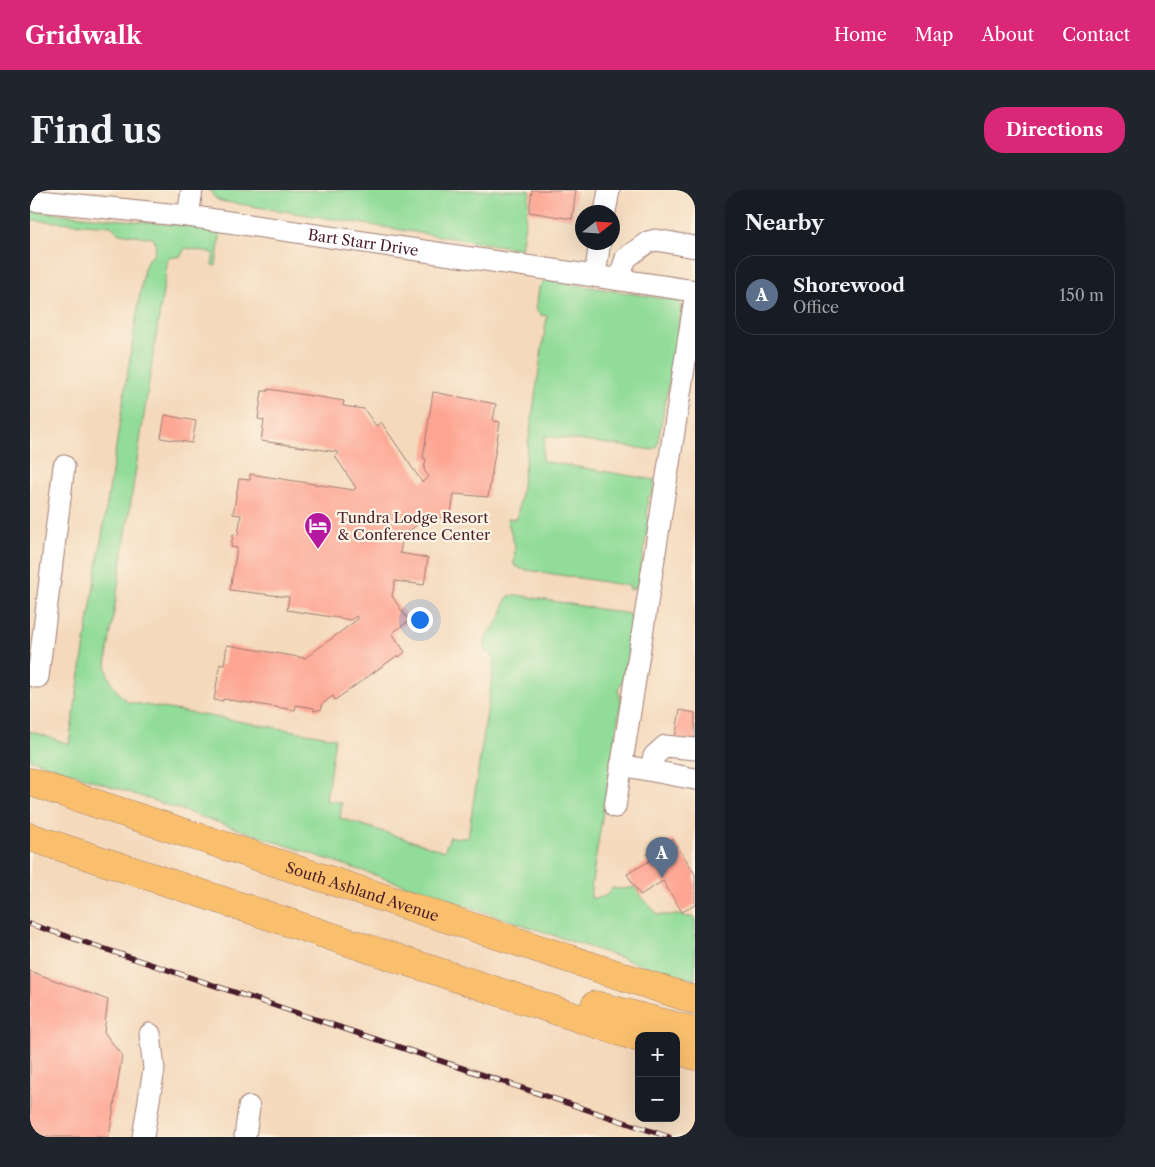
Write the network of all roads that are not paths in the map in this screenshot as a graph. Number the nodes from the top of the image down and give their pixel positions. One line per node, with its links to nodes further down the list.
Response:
1 (192, 190): 5 (street)
2 (609, 190): 4 (street)
3 (30, 200): 5 (street, Bart Starr Drive)
4 (606, 205)
5 (188, 216): 8 (street, Bart Starr Drive)
6 (695, 247): 9 (street)
7 (599, 250): 8 (street)
8 (595, 275): 9 (street, Bart Starr Drive)
9 (619, 279): 10 (street, Bart Starr Drive)
10 (695, 291)
11 (695, 298): 15 (street)
12 (64, 466): 13 (street)
13 (30, 675)
14 (695, 749): 16 (street)
15 (621, 765): 16 (street); 19 (street)
16 (650, 770): 17 (street)
17 (695, 778)
18 (30, 782): 22 (main road, South Ashland Avenue)
19 (615, 807)
20 (30, 837): 21 (main road)
21 (464, 980): 25 (main road); 27 (main road)
22 (662, 988): 23 (main road); 24 (main road, South Ashland Avenue)
23 (695, 989)
24 (695, 1000)
25 (695, 1031)
26 (150, 1034): 31 (street)
27 (635, 1037)
28 (680, 1051): 29 (main road)
29 (695, 1056)
30 (249, 1107): 32 (street)
31 (143, 1137)
32 (245, 1137)

